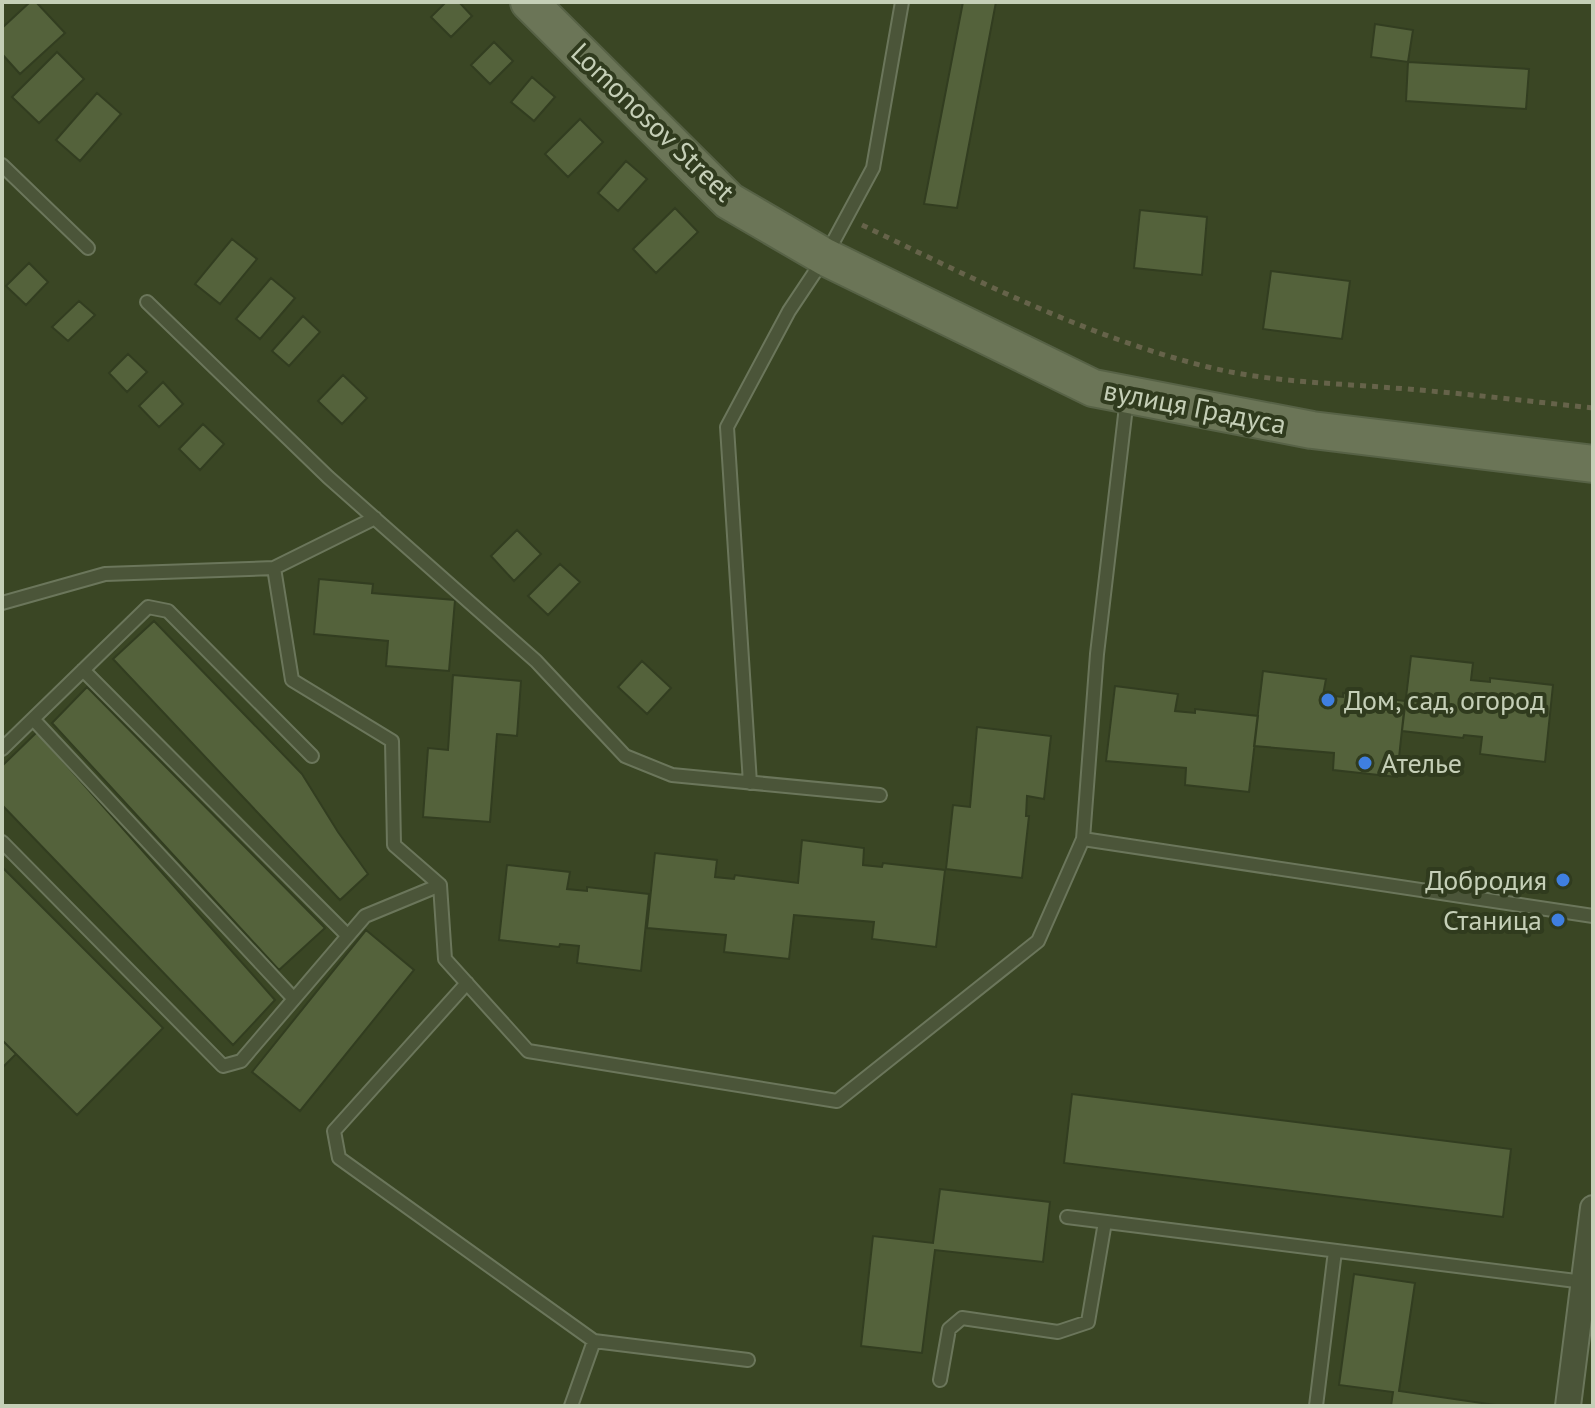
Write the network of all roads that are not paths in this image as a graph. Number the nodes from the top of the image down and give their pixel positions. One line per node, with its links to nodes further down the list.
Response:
1 (529, 2): 5 (main road, Lomonosov Street)
2 (902, 2): 5 (lane)
3 (2, 165): 4 (lane)
4 (88, 248)
5 (825, 257): 7 (main road, вулиця Градуса); 16 (lane)
6 (147, 302): 9 (lane)
7 (1127, 395): 8 (main road, вулиця Градуса); 18 (lane)
8 (1593, 464)
9 (375, 518): 10 (lane); 16 (lane)
10 (274, 568): 11 (lane); 20 (lane)
11 (2, 603)
12 (83, 670): 13 (lane); 15 (lane); 22 (lane)
13 (33, 719): 14 (lane); 24 (lane)
14 (2, 749)
15 (312, 756)
16 (750, 783): 17 (lane)
17 (880, 795)
18 (1083, 839): 21 (lane); 23 (lane)
19 (2, 842): 24 (lane)
20 (440, 885): 22 (lane); 23 (lane)
21 (1593, 916)
22 (348, 936): 24 (lane)
23 (467, 983): 30 (lane)
24 (294, 999)
25 (1593, 1208): 29 (street)
26 (1067, 1217): 27 (lane)
27 (1105, 1222): 28 (lane); 32 (lane)
28 (1335, 1251): 29 (lane); 34 (lane)
29 (1584, 1282): 35 (street)
30 (594, 1341): 31 (lane); 33 (lane)
31 (748, 1360)
32 (940, 1380)
33 (571, 1406)
34 (1316, 1406)
35 (1568, 1406)

